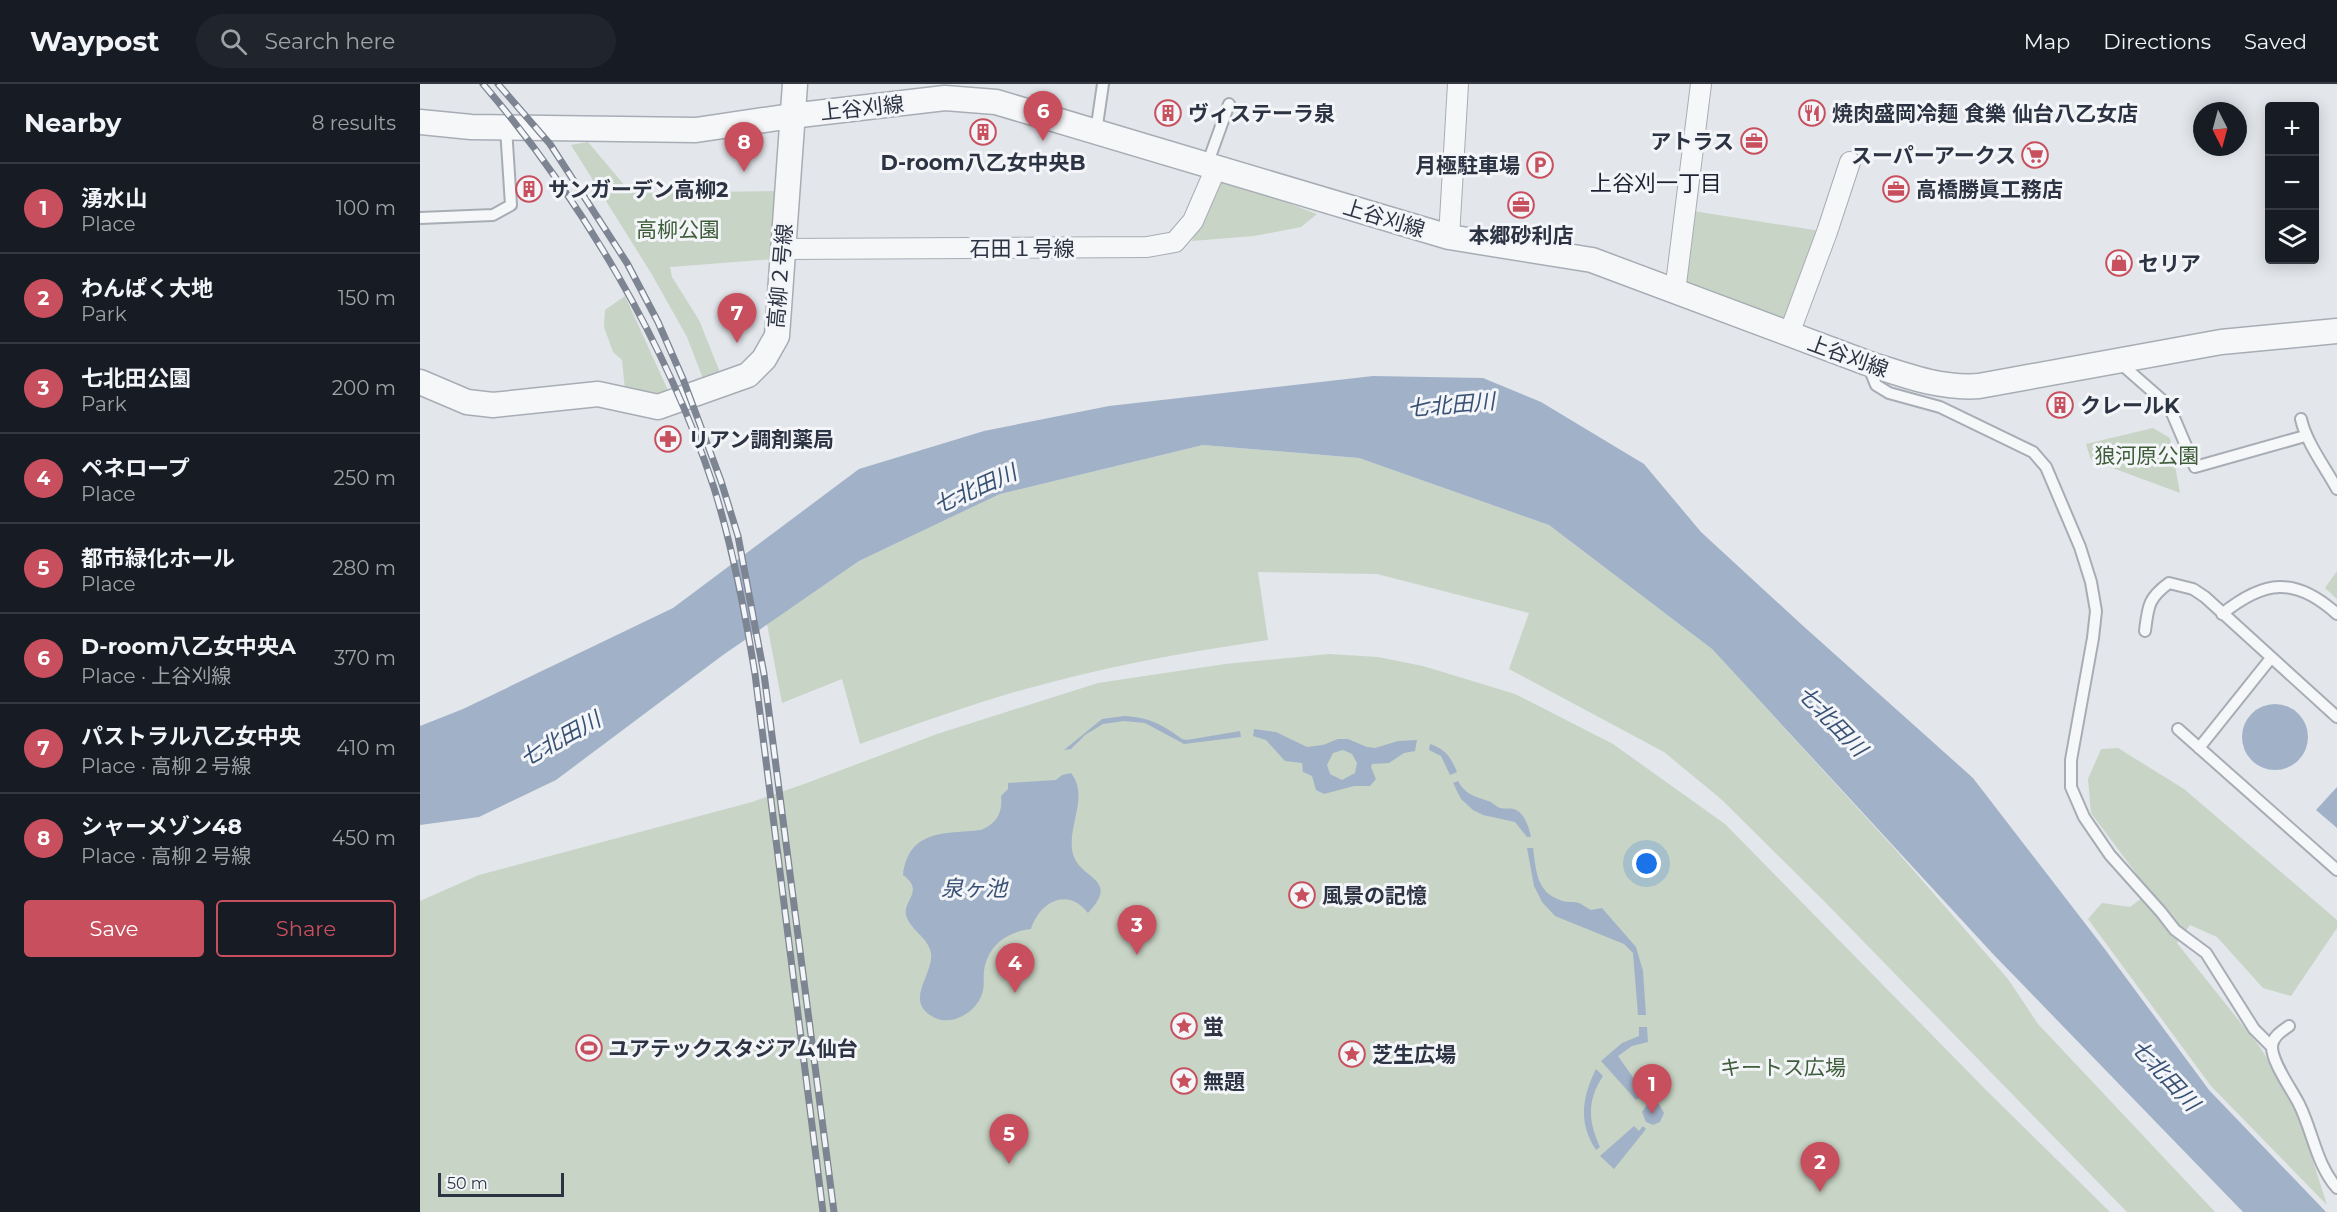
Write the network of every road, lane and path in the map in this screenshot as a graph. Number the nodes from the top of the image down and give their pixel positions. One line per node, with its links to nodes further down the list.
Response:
1 (795, 84): 6 (street, 高柳２号線)
2 (1103, 84): 9 (lane)
3 (1458, 84): 13 (street)
4 (1701, 84): 15 (street)
5 (1229, 104): 11 (lane)
6 (791, 116): 8 (street, 上谷刈線); 9 (street, 上谷刈線); 14 (street, 高柳２号線)
7 (420, 122): 8 (street, 上谷刈線)
8 (506, 127): 12 (lane)
9 (1096, 132): 11 (street, 上谷刈線)
10 (1850, 162): 17 (street)
11 (1212, 166): 13 (street, 上谷刈線); 14 (street, 石田１号線)
12 (420, 218)
13 (1449, 237): 15 (street, 上谷刈線)
14 (783, 249): 20 (street, 高柳２号線)
15 (1675, 292): 17 (street, 上谷刈線)
16 (2337, 331): 18 (street, 上谷刈線)
17 (1789, 334): 19 (street, 上谷刈線)
18 (2118, 361): 19 (street, 上谷刈線); 22 (lane)
19 (1867, 363): 33 (lane)
20 (420, 382)
21 (2301, 419): 22 (lane)
22 (2305, 436): 23 (lane)
23 (2337, 489)
24 (2222, 614): 25 (lane); 26 (lane); 27 (lane)
25 (2337, 614)
26 (2145, 631)
27 (2271, 658): 28 (lane); 30 (lane)
28 (2337, 717)
29 (2178, 729): 30 (lane)
30 (2199, 748): 31 (lane)
31 (2337, 870)
32 (2289, 1026): 33 (lane)
33 (2272, 1047): 34 (lane)
34 (2337, 1188)

